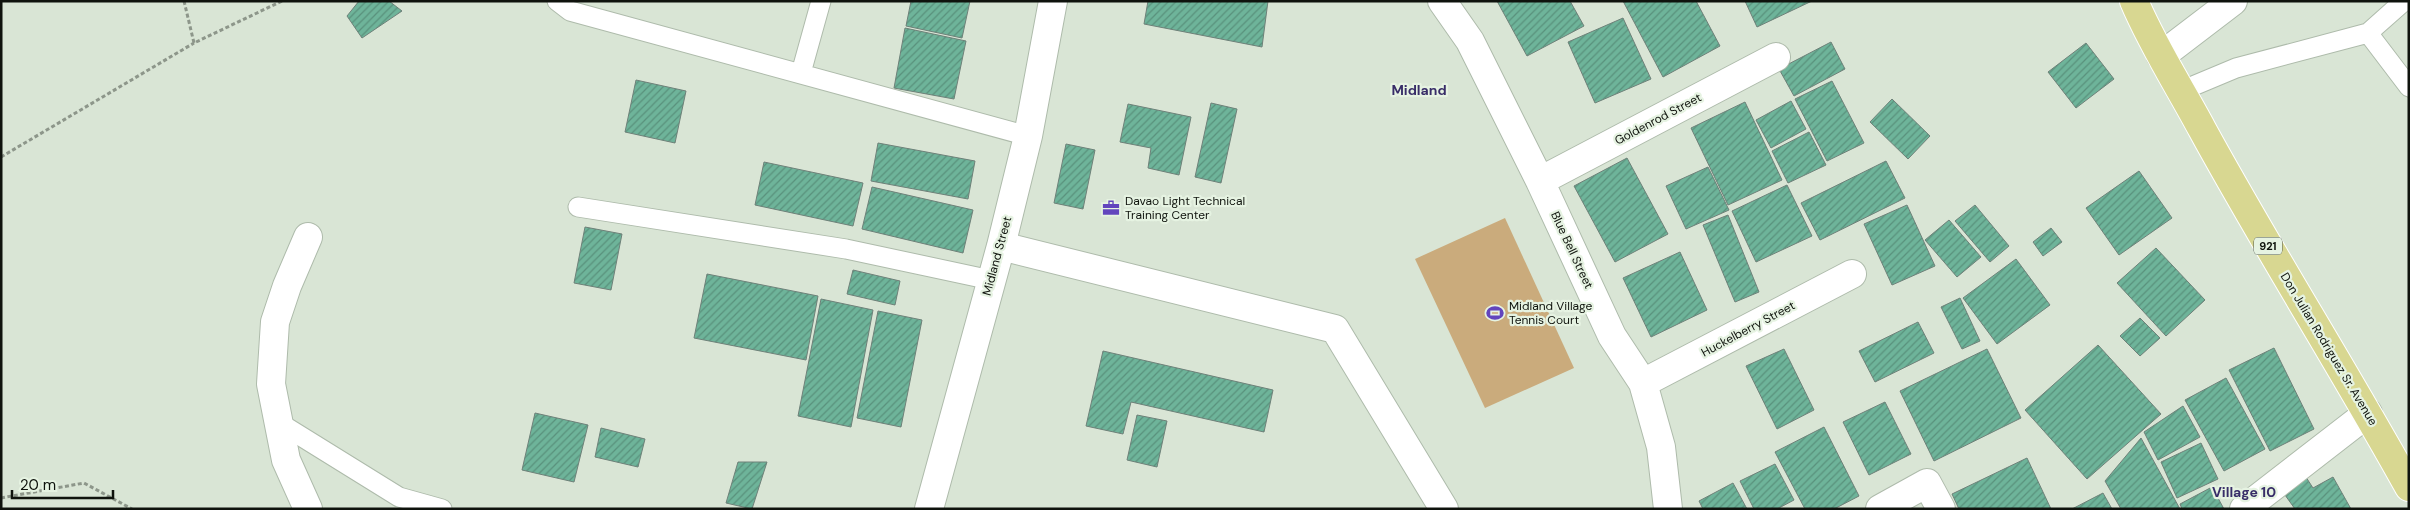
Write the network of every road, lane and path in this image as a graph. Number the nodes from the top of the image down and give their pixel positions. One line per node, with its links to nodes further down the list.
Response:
1 (184, 1): 11 (path)
2 (282, 1): 11 (path)
3 (557, 1): 14 (lane)
4 (821, 1): 14 (lane)
5 (1054, 1): 17 (street, Midland Street)
6 (1442, 1): 19 (street, Blue Bell Street)
7 (2134, 1): 12 (main road, Don Julian Rodriguez Sr. Avenue / 921)
8 (2233, 1): 12 (street)
9 (2404, 1): 10 (lane)
10 (2368, 33): 15 (lane); 16 (lane)
11 (194, 43): 18 (path)
12 (2160, 56): 16 (main road, Don Julian Rodriguez Sr. Avenue / 921)
13 (1776, 57): 19 (street, Goldenrod Street)
14 (801, 72): 17 (lane)
15 (2409, 87)
16 (2181, 91): 26 (main road, Don Julian Rodriguez Sr. Avenue / 921)
17 (1028, 136): 22 (street, Midland Street)
18 (1, 157)
19 (1540, 181): 25 (street, Blue Bell Street)
20 (578, 207): 24 (lane)
21 (308, 237): 27 (street)
22 (1001, 246): 24 (street, Midland Street); 34 (street)
23 (1852, 274): 25 (street, Huckelberry Street)
24 (991, 280): 33 (street, Midland Street)
25 (1644, 384): 35 (street, Blue Bell Street)
26 (2368, 413): 28 (main road, Don Julian Rodriguez Sr. Avenue / 921); 38 (street)
27 (278, 422): 31 (street); 32 (lane)
28 (2409, 487)
29 (1, 498): 30 (path)
30 (132, 509)
31 (308, 509)
32 (442, 509)
33 (929, 509)
34 (1444, 509)
35 (1668, 509)
36 (1880, 509): 37 (street)
37 (1941, 509)
38 (2244, 509)

